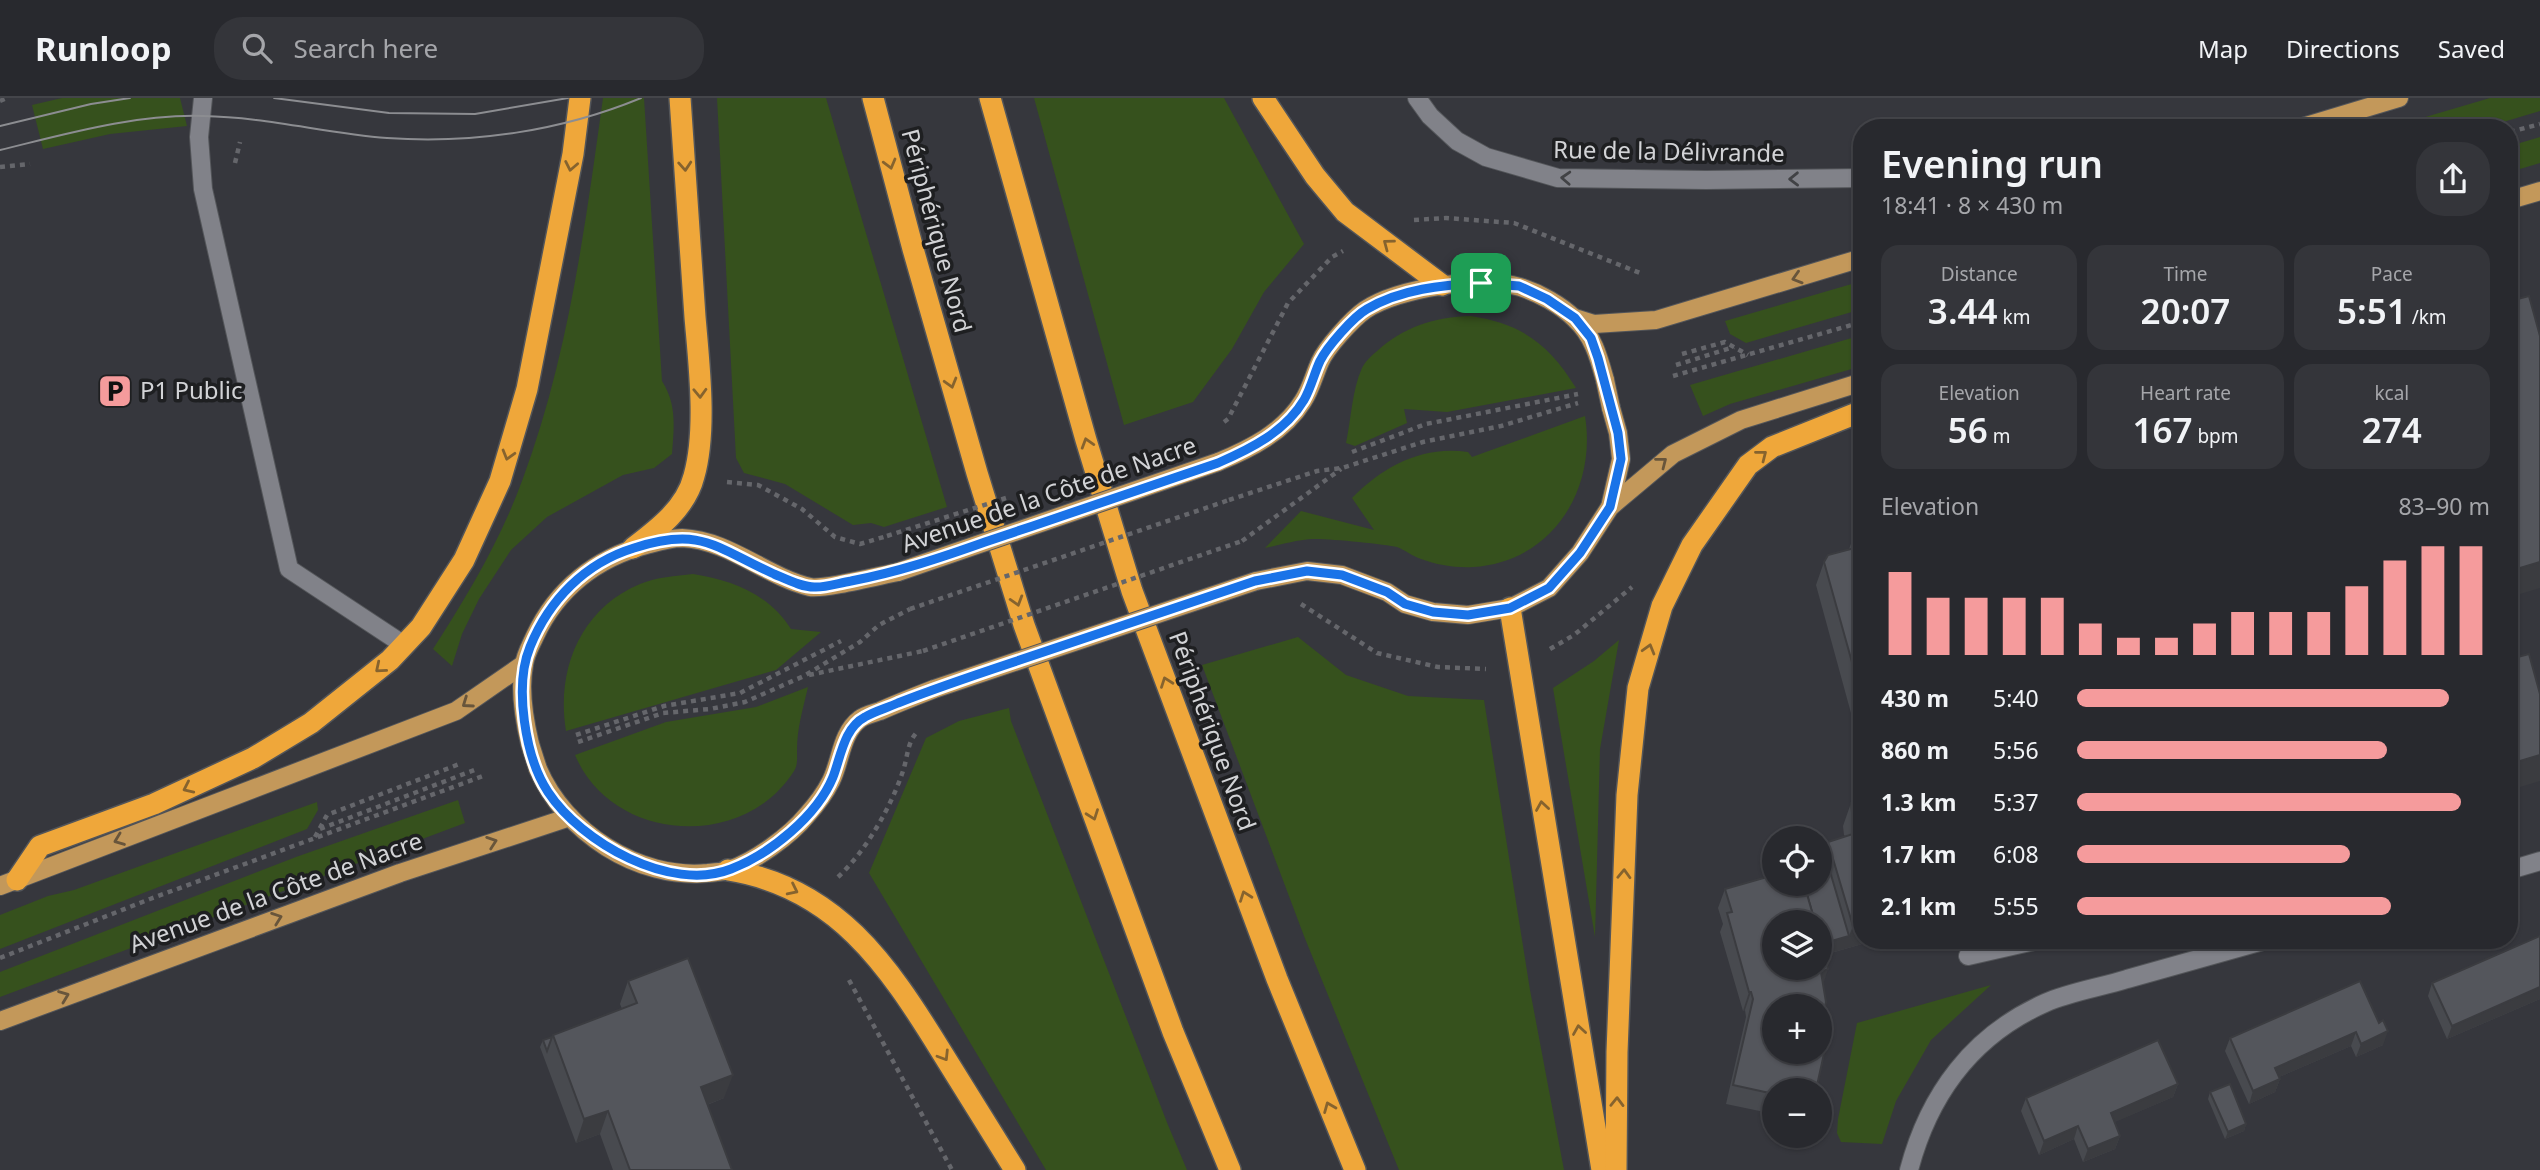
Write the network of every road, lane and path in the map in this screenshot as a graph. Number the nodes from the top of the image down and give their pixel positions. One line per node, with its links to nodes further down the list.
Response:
1 (7, 98): 10 (path)
2 (203, 98): 40 (street)
3 (580, 98): 40 (highway, one-way to 40)
4 (680, 98): 34 (highway, one-way to 34)
5 (873, 98): 65 (highway, Périphérique Nord, one-way to 65)
6 (990, 98): 66 (highway, Périphérique Nord, one-way to 6)
7 (1264, 98): 20 (highway, one-way to 7)
8 (1417, 98): 16 (street, Rue de la Délivrande, one-way to 8)
9 (2399, 98): 11 (main road)
10 (0, 102)
11 (2329, 119)
12 (2540, 124): 13 (path)
13 (2518, 130)
14 (30, 164): 15 (path)
15 (0, 167)
16 (1853, 178)
17 (2540, 191): 18 (main road)
18 (2518, 198)
19 (1853, 261): 21 (main road, Avenue de la Côte de Nacre, one-way to 21)
20 (1442, 285): 21 (main road, Avenue de la Côte de Nacre); 37 (main road, Avenue de la Côte de Nacre, bridge)
21 (1575, 318): 35 (main road, Avenue de la Côte de Nacre, bridge)
22 (1853, 325): 25 (path)
23 (1735, 347): 24 (path); 25 (path); 26 (path)
24 (1682, 354)
25 (1749, 355): 27 (path)
26 (1676, 365)
27 (1673, 376)
28 (1853, 385): 35 (main road, Avenue de la Côte de Nacre, one-way to 28)
29 (1579, 394): 32 (path)
30 (1582, 401): 33 (path)
31 (1853, 415): 68 (highway, one-way to 31)
32 (1352, 452)
33 (1342, 468): 42 (path, bridge); 42 (path, bridge)
34 (694, 477): 36 (path); 37 (highway)
35 (1610, 507): 38 (main road, Avenue de la Côte de Nacre)
36 (887, 536)
37 (633, 548): 41 (main road, Avenue de la Côte de Nacre)
38 (1510, 608): 54 (main road, Avenue de la Côte de Nacre, bridge); 67 (highway, one-way to 38)
39 (841, 641): 44 (path)
40 (404, 645): 55 (highway, one-way to 55)
41 (524, 664): 49 (main road, Avenue de la Côte de Nacre, bridge); 55 (main road, one-way to 55)
42 (804, 676): 45 (path)
43 (918, 730): 56 (path)
44 (576, 735)
45 (578, 742)
46 (462, 763): 50 (path)
47 (477, 769): 50 (path)
48 (483, 776): 51 (path)
49 (570, 817): 54 (main road, Avenue de la Côte de Nacre); 62 (main road, Avenue de la Côte de Nacre, one-way to 49)
50 (319, 830): 51 (path)
51 (314, 838): 60 (path)
52 (2540, 862): 53 (street)
53 (2518, 868)
54 (728, 870): 56 (highway, one-way to 56)
55 (8, 883)
56 (812, 900): 64 (highway, one-way to 64)
57 (1999, 949): 59 (street)
58 (2234, 949): 69 (street)
59 (1968, 956)
60 (0, 958)
61 (844, 972): 63 (path)
62 (0, 1021)
63 (952, 1170)
64 (1015, 1170)
65 (1230, 1170)
66 (1355, 1170)
67 (1602, 1170)
68 (1616, 1170)
69 (1909, 1170)

